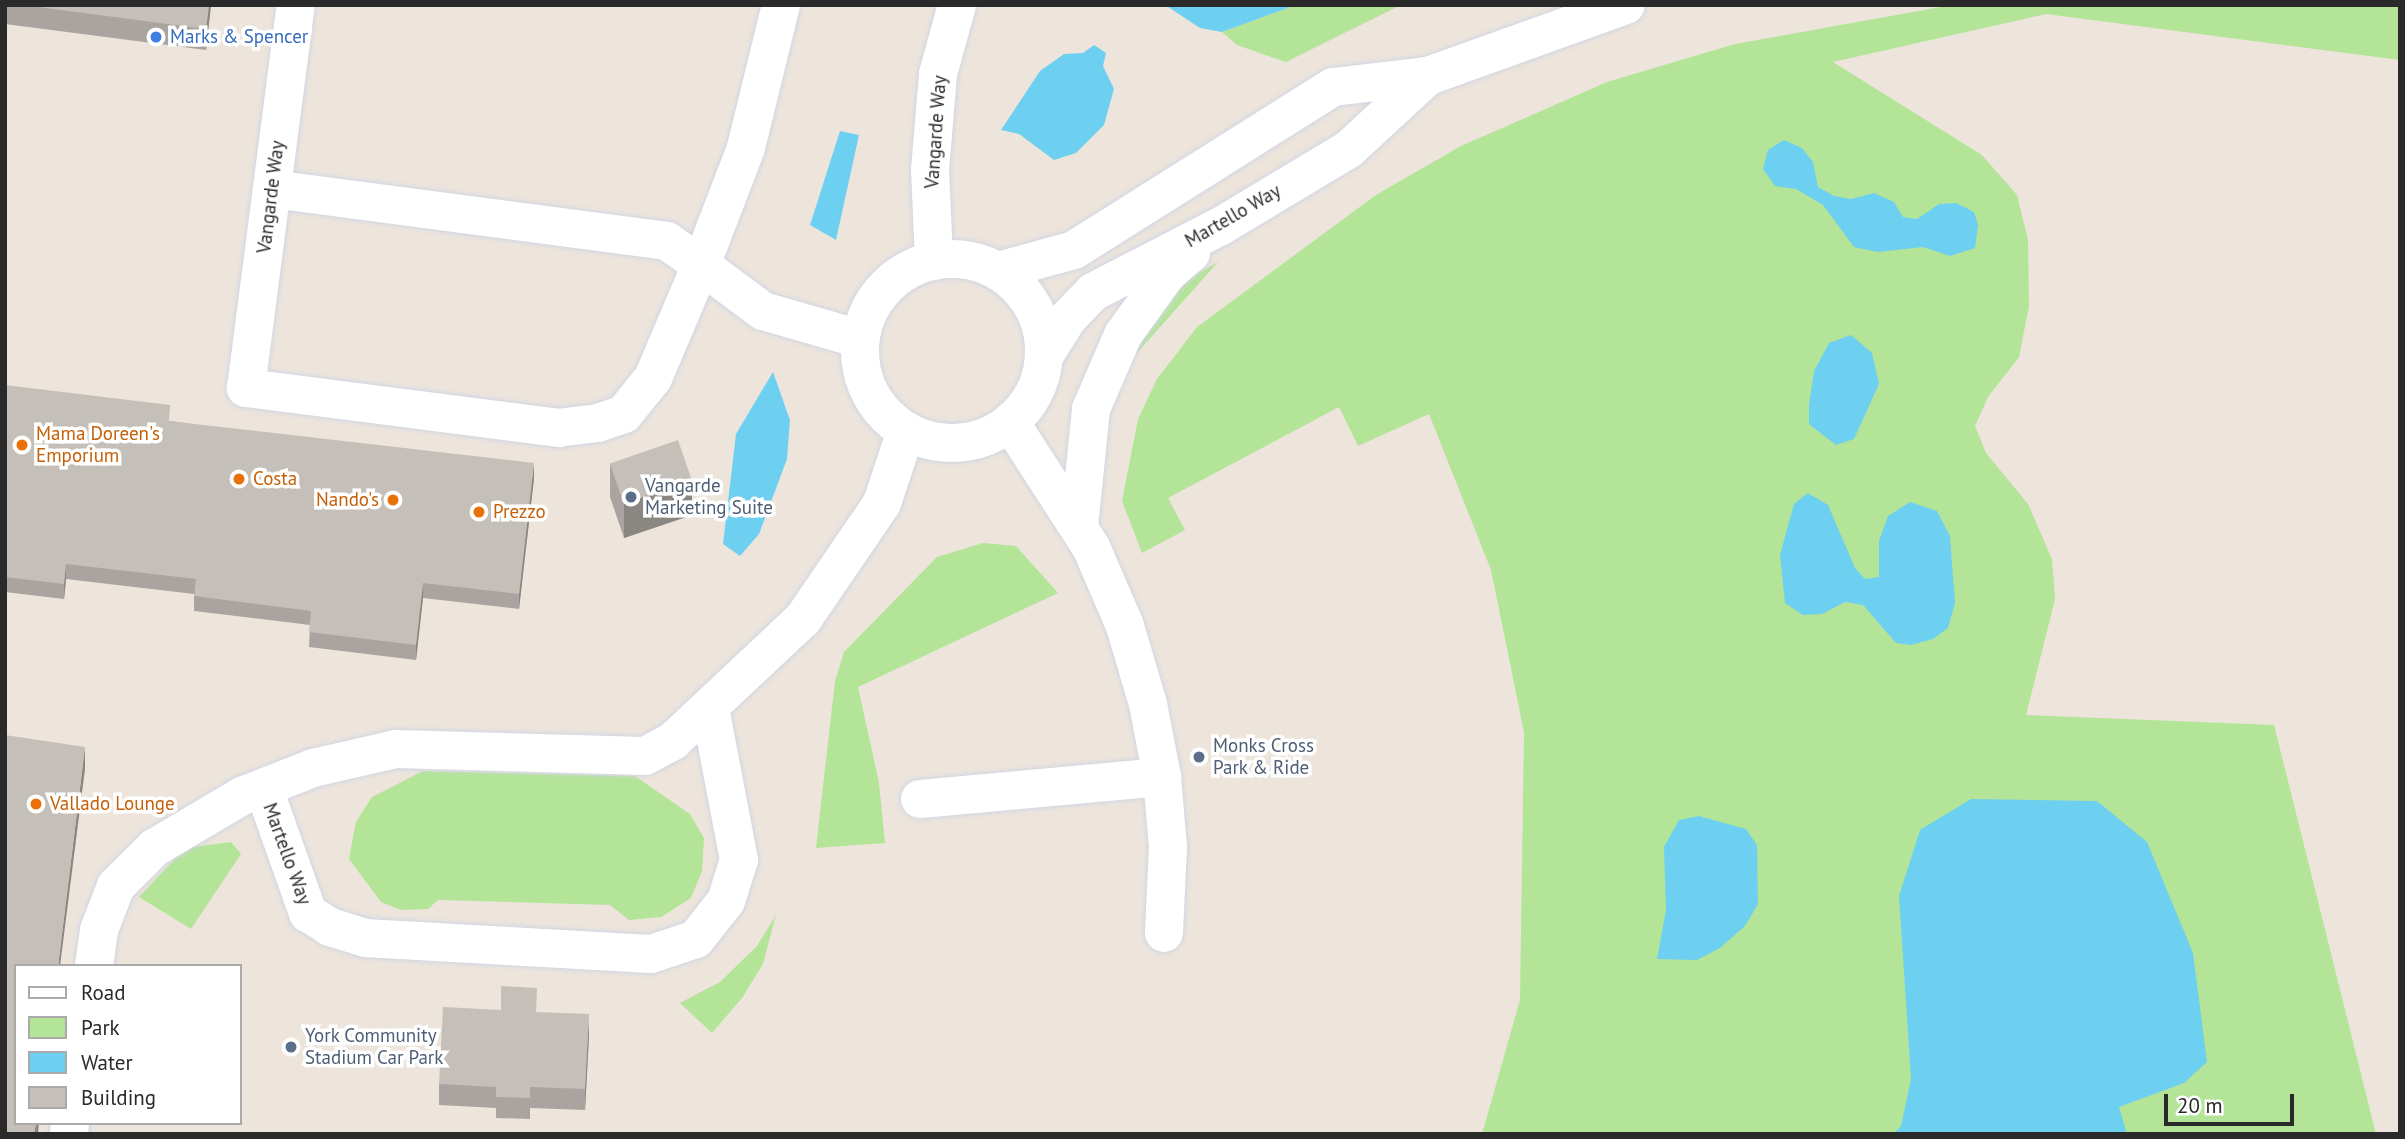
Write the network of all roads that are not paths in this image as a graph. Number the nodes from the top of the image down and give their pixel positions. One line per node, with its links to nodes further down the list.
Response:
1 (296, 5): 6 (lane, Vangarde Way)
2 (781, 5): 9 (lane)
3 (957, 5): 8 (lane, Vangarde Way)
4 (1626, 5): 5 (lane, Martello Way)
5 (1428, 76): 7 (lane, Martello Way); 10 (lane, Martello Way)
6 (272, 189): 9 (lane); 9 (lane, Vangarde Way)
7 (1221, 226): 12 (lane, Martello Way); 15 (lane)
8 (934, 261): 10 (lane); 11 (lane)
9 (702, 265): 11 (lane)
10 (998, 271): 12 (lane)
11 (860, 339): 14 (lane)
12 (1044, 356): 13 (lane)
13 (1010, 422): 14 (lane); 15 (lane)
14 (905, 431): 16 (lane, Martello Way)
15 (1079, 526): 17 (lane)
16 (710, 708): 18 (lane, Martello Way); 18 (lane, Martello Way)
17 (1162, 776): 19 (lane); 20 (lane)
18 (264, 789): 21 (lane)
19 (920, 799)
20 (1164, 933)
21 (94, 964)

